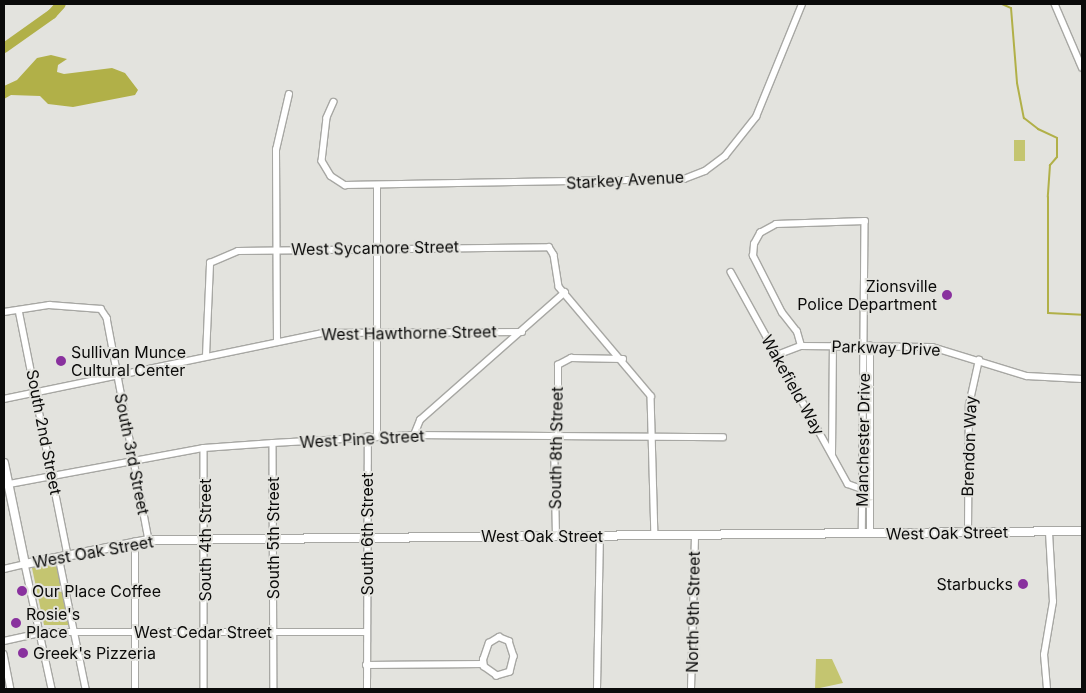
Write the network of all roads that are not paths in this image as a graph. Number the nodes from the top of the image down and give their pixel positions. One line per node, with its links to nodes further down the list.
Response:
1 (802, 4): 6 (street, Starkey Avenue)
2 (1055, 4): 3 (street)
3 (1082, 67)
4 (290, 94): 8 (street)
5 (334, 102): 6 (street, Starkey Avenue)
6 (377, 186): 7 (street)
7 (376, 248): 8 (street, West Sycamore Street); 10 (street, West Sycamore Street); 13 (street)
8 (275, 250): 15 (street); 20 (street, West Sycamore Street)
9 (731, 272): 19 (street, Wakefield Way)
10 (565, 292): 14 (street); 21 (street)
11 (19, 310): 12 (street); 23 (street, South 3rd Street); 25 (street, South 2nd Street)
12 (4, 312)
13 (376, 331): 14 (street, West Hawthorne Street); 15 (street, West Hawthorne Street); 28 (street)
14 (522, 332): 27 (street)
15 (277, 342): 20 (street, West Hawthorne Street)
16 (801, 346): 17 (street, Parkway Drive); 18 (street); 19 (street, Parkway Drive)
17 (833, 346): 18 (street, Parkway Drive); 35 (street)
18 (867, 346): 22 (street, Parkway Drive); 40 (street, Manchester Drive); 44 (street, Manchester Drive)
19 (776, 355): 35 (street, Wakefield Way)
20 (206, 356): 23 (street, West Hawthorne Street)
21 (623, 359): 29 (street); 31 (street, South 8th Street)
22 (979, 360): 24 (street, Parkway Drive); 42 (street, Brendon Way)
23 (116, 375): 25 (street, West Hawthorne Street); 36 (street, South 3rd Street)
24 (1082, 379)
25 (37, 392): 26 (street, West Hawthorne Street); 38 (street, South 2nd Street)
26 (4, 398)
27 (414, 435): 28 (street, West Pine Street); 31 (street, West Pine Street)
28 (376, 436): 30 (street, West Pine Street)
29 (654, 436): 31 (street, West Pine Street); 32 (street, West Pine Street); 47 (street)
30 (368, 437): 33 (street, West Pine Street); 49 (street, South 6th Street)
31 (557, 437): 48 (street, South 8th Street)
32 (723, 437)
33 (273, 443): 34 (street, West Pine Street); 50 (street, South 5th Street)
34 (204, 448): 36 (street, West Pine Street); 52 (street, South 4th Street)
35 (832, 454): 40 (street, Wakefield Way)
36 (132, 460): 38 (street, West Pine Street); 51 (street, South 3rd Street)
37 (4, 463): 39 (main road)
38 (53, 476): 39 (street, West Pine Street); 54 (street, South 2nd Street)
39 (6, 484): 56 (main road)
40 (862, 489): 44 (street, Manchester Drive)
41 (1082, 531): 43 (main road, West Oak Street)
42 (968, 532): 43 (main road, West Oak Street); 44 (main road, West Oak Street)
43 (1048, 532): 77 (street)
44 (866, 534): 45 (main road, West Oak Street)
45 (695, 535): 47 (main road, West Oak Street); 76 (street, North 9th Street)
46 (600, 536): 47 (main road, West Oak Street); 48 (main road, West Oak Street); 75 (street)
47 (655, 536)
48 (556, 537): 49 (main road, West Oak Street)
49 (368, 538): 50 (main road, West Oak Street); 62 (street, South 6th Street)
50 (273, 539): 52 (main road, West Oak Street); 61 (street, South 5th Street)
51 (149, 540): 52 (main road, West Oak Street); 53 (main road, West Oak Street)
52 (204, 540): 60 (street, South 4th Street)
53 (135, 542): 54 (main road, West Oak Street); 59 (street)
54 (68, 556): 55 (main road, West Oak Street)
55 (60, 557): 56 (main road, West Oak Street); 58 (street)
56 (25, 564): 57 (street, West Oak Street); 63 (street)
57 (4, 569)
58 (74, 632): 59 (street, West Cedar Street); 63 (street, West Cedar Street); 70 (street)
59 (135, 632): 60 (street, West Cedar Street); 71 (street)
60 (205, 632): 61 (street, West Cedar Street); 72 (street, South 4th Street)
61 (274, 632): 62 (street, West Cedar Street); 73 (street, South 5th Street)
62 (366, 632): 67 (street, South 6th Street)
63 (40, 633): 64 (street, West Cedar Street); 69 (street)
64 (4, 641)
65 (4, 654): 68 (street)
66 (483, 664): 66 (street); 67 (street)
67 (366, 665): 74 (street, South 6th Street)
68 (11, 689)
69 (52, 689)
70 (86, 689)
71 (135, 689)
72 (204, 689)
73 (274, 689)
74 (366, 689)
75 (597, 689)
76 (691, 689)
77 (1047, 689)

